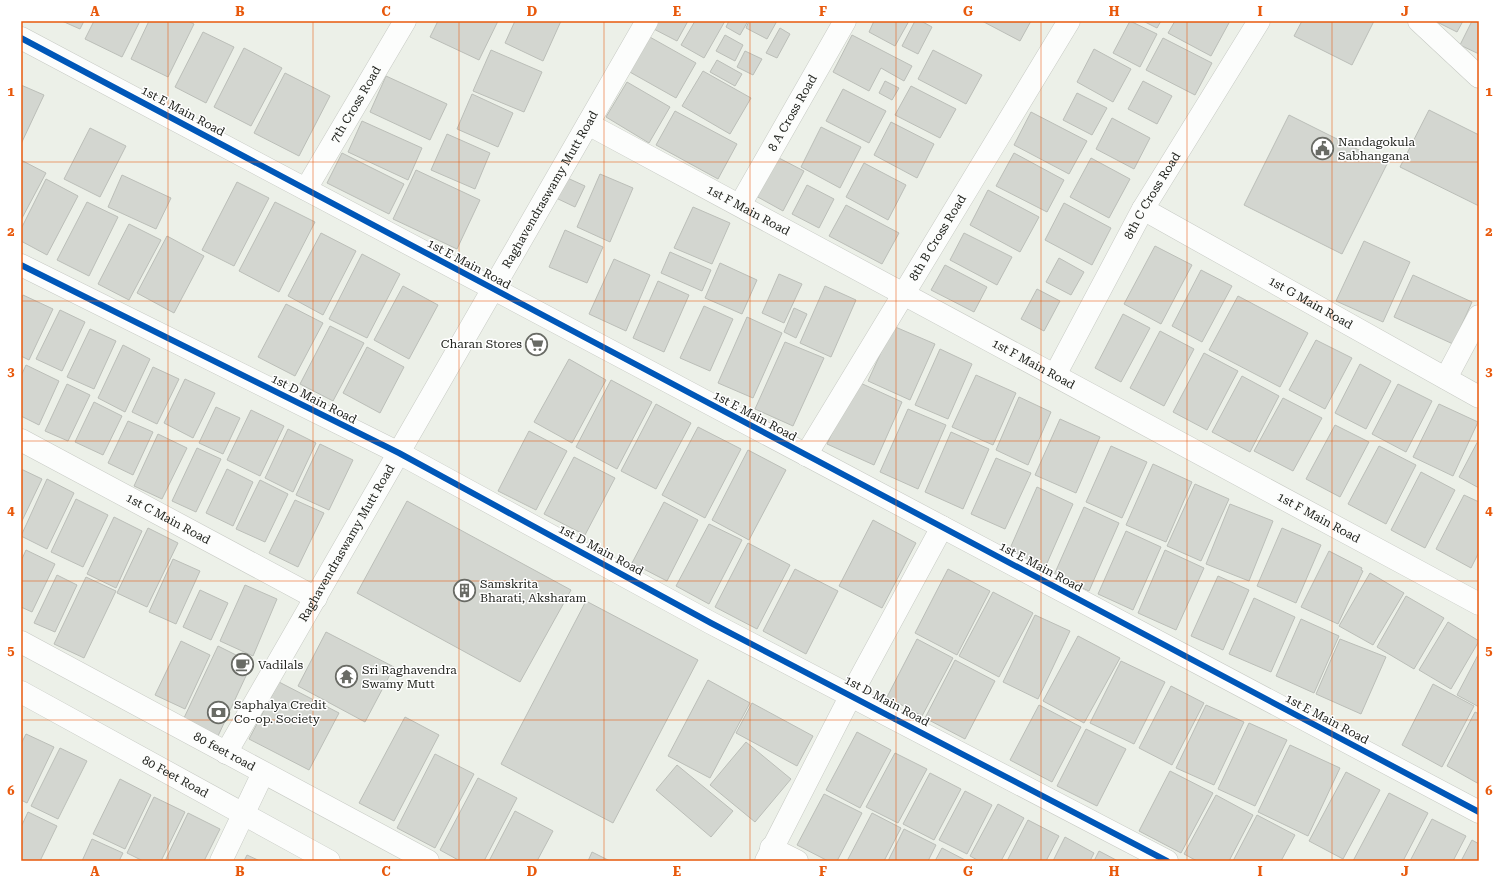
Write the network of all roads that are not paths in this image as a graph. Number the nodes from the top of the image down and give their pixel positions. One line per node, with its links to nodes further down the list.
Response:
1 (404, 21): 10 (street, 7th Cross Road)
2 (647, 21): 9 (street, Raghavendraswamy Mutt Road)
3 (845, 21): 11 (street, 8 A Cross Road)
4 (1069, 21): 15 (street, 8th B Cross Road)
5 (1259, 21): 12 (street, 8th C Cross Road)
6 (1419, 21): 8 (street)
7 (21, 38): 10 (street, 1st E Main Road)
8 (1479, 77)
9 (588, 124): 11 (street, 1st F Main Road); 14 (street, Raghavendraswamy Mutt Road)
10 (306, 189): 14 (street, 1st E Main Road)
11 (740, 205): 15 (street, 1st F Main Road)
12 (1143, 209): 17 (street, 8th C Cross Road); 18 (street, 1st G Main Road)
13 (21, 265): 21 (street, 1st D Main Road)
14 (492, 289): 21 (street, Raghavendraswamy Mutt Road); 22 (street, 1st E Main Road)
15 (903, 294): 17 (street, 1st F Main Road); 22 (street, 8th B Cross Road)
16 (1479, 316): 18 (street)
17 (1055, 375): 25 (street, 1st F Main Road)
18 (1446, 378): 19 (street, 1st G Main Road)
19 (1479, 396)
20 (21, 440): 24 (street, 1st C Main Road)
21 (399, 453): 24 (street, Raghavendraswamy Mutt Road); 28 (street, 1st D Main Road)
22 (806, 455): 23 (street, 1st E Main Road)
23 (942, 527): 28 (street); 31 (street, 1st E Main Road)
24 (316, 598): 29 (street, Raghavendraswamy Mutt Road)
25 (1479, 604)
26 (21, 642): 29 (street, 80 feet road)
27 (21, 692): 32 (street, 80 Feet Road)
28 (851, 695): 33 (street); 38 (street, 1st D Main Road)
29 (226, 753): 30 (street, 80 feet road)
30 (263, 773): 32 (street); 36 (street, 80 feet road)
31 (1479, 812)
32 (244, 813): 34 (street); 35 (street, 80 Feet Road)
33 (768, 855): 37 (street)
34 (222, 861)
35 (329, 861)
36 (428, 861)
37 (797, 861)
38 (1167, 861)

